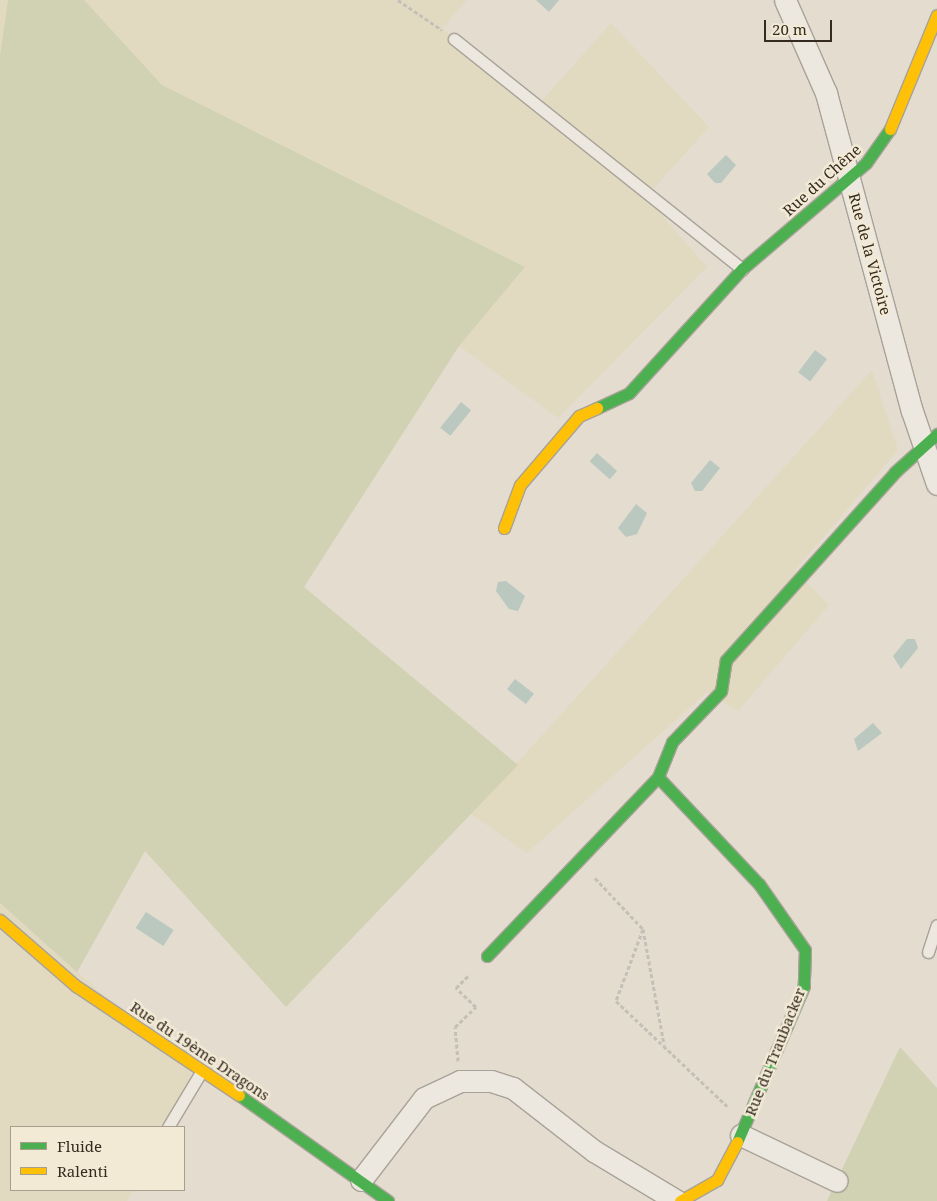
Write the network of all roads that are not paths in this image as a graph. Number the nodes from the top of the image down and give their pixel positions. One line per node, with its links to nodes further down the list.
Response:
1 (785, 0): 4 (street, Rue de la Victoire)
2 (937, 15): 4 (street, Rue du Chêne)
3 (454, 39): 5 (lane)
4 (849, 177): 5 (street, Rue du Chêne); 6 (street, Rue de la Victoire)
5 (742, 269): 8 (street, Rue du Chêne)
6 (930, 439): 7 (street, Rue de la Victoire); 9 (street)
7 (937, 484)
8 (504, 528)
9 (658, 777): 13 (street); 16 (street, Rue du Traubacker)
10 (0, 920): 14 (street, Rue du 19ème Dragons)
11 (937, 925): 12 (lane)
12 (928, 952)
13 (487, 956)
14 (201, 1072): 15 (lane); 17 (street, Rue du 19ème Dragons)
15 (169, 1126)
16 (744, 1129): 18 (street); 20 (street, Rue du Traubacker)
17 (361, 1180): 19 (street, Rue du 19ème Dragons); 20 (street, Rue du Traubacker)
18 (837, 1181)
19 (388, 1201)
20 (678, 1201)

